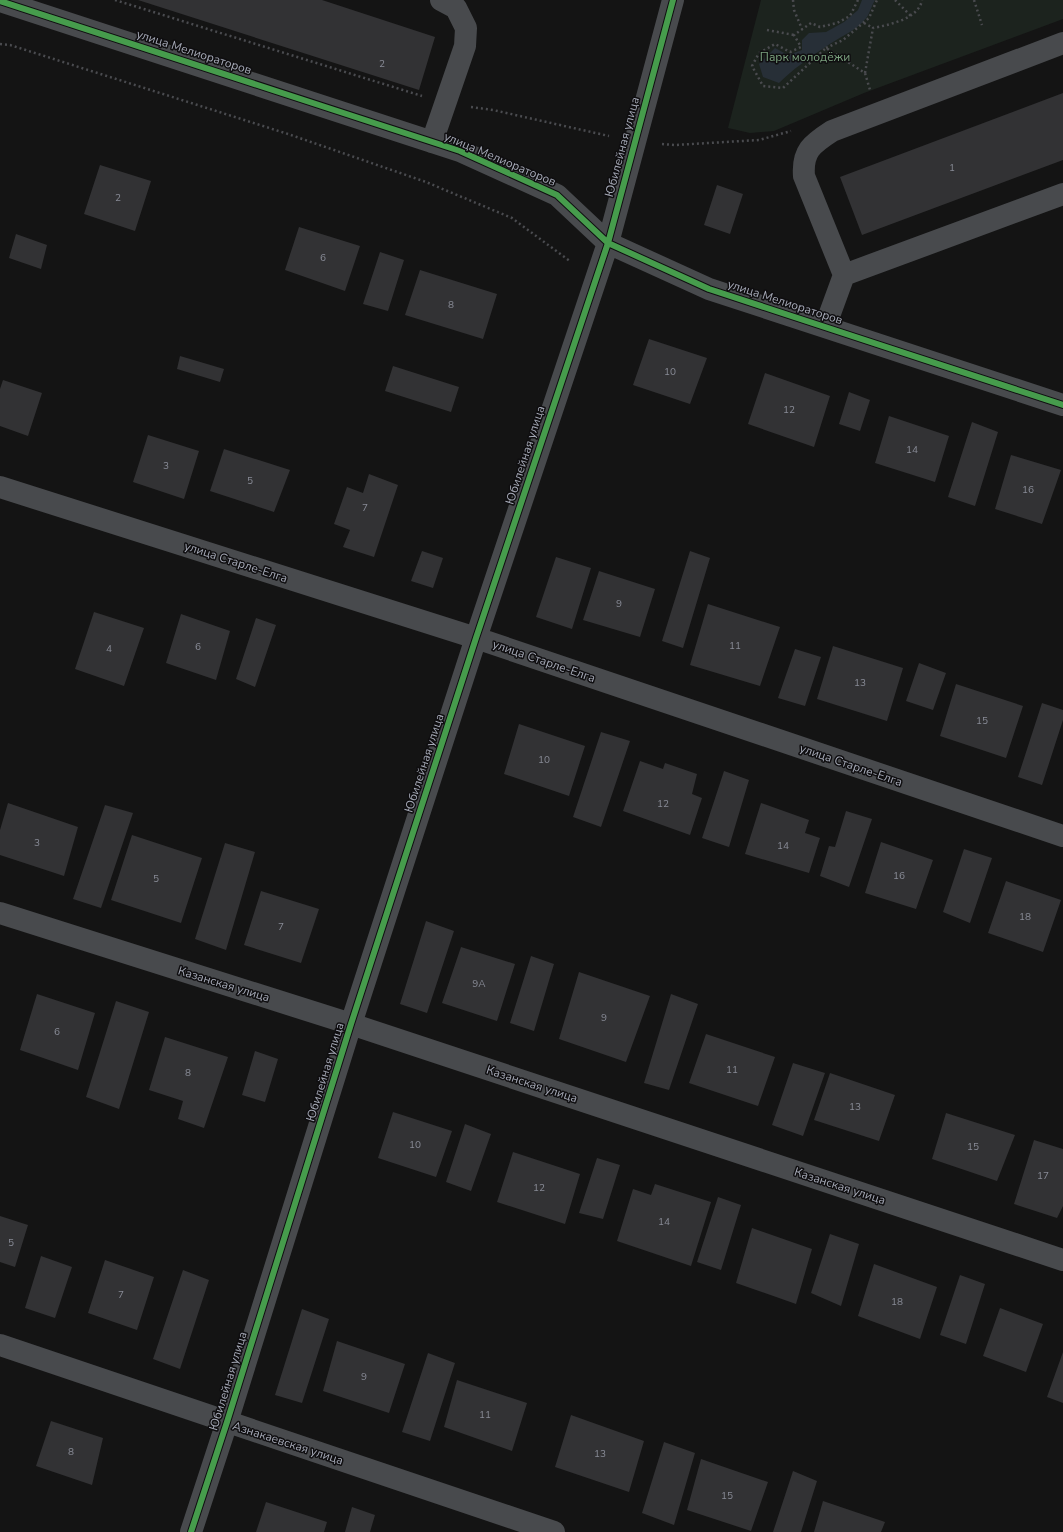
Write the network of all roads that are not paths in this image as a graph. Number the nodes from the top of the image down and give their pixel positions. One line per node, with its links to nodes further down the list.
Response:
1 (441, 0): 5 (street)
2 (673, 0): 7 (street, Юбилейная улица)
3 (0, 1): 5 (street, улица Мелиораторов)
4 (1063, 43): 8 (street)
5 (432, 142): 7 (street, улица Мелиораторов)
6 (1063, 194): 8 (street)
7 (608, 243): 9 (street, улица Мелиораторов); 12 (street, Юбилейная улица)
8 (844, 276): 9 (street)
9 (825, 327): 10 (street, улица Мелиораторов)
10 (1063, 405)
11 (0, 487): 12 (street, улица Старле-Елга)
12 (476, 638): 13 (street, улица Старле-Елга); 15 (street, Юбилейная улица)
13 (1063, 836)
14 (0, 913): 15 (street, Казанская улица)
15 (351, 1024): 16 (street, Казанская улица); 18 (street, Юбилейная улица)
16 (1063, 1260)
17 (0, 1346): 18 (street, Азнакаевская улица)
18 (227, 1422): 19 (street, Юбилейная улица); 20 (street, Азнакаевская улица)
19 (191, 1532)
20 (554, 1532)

